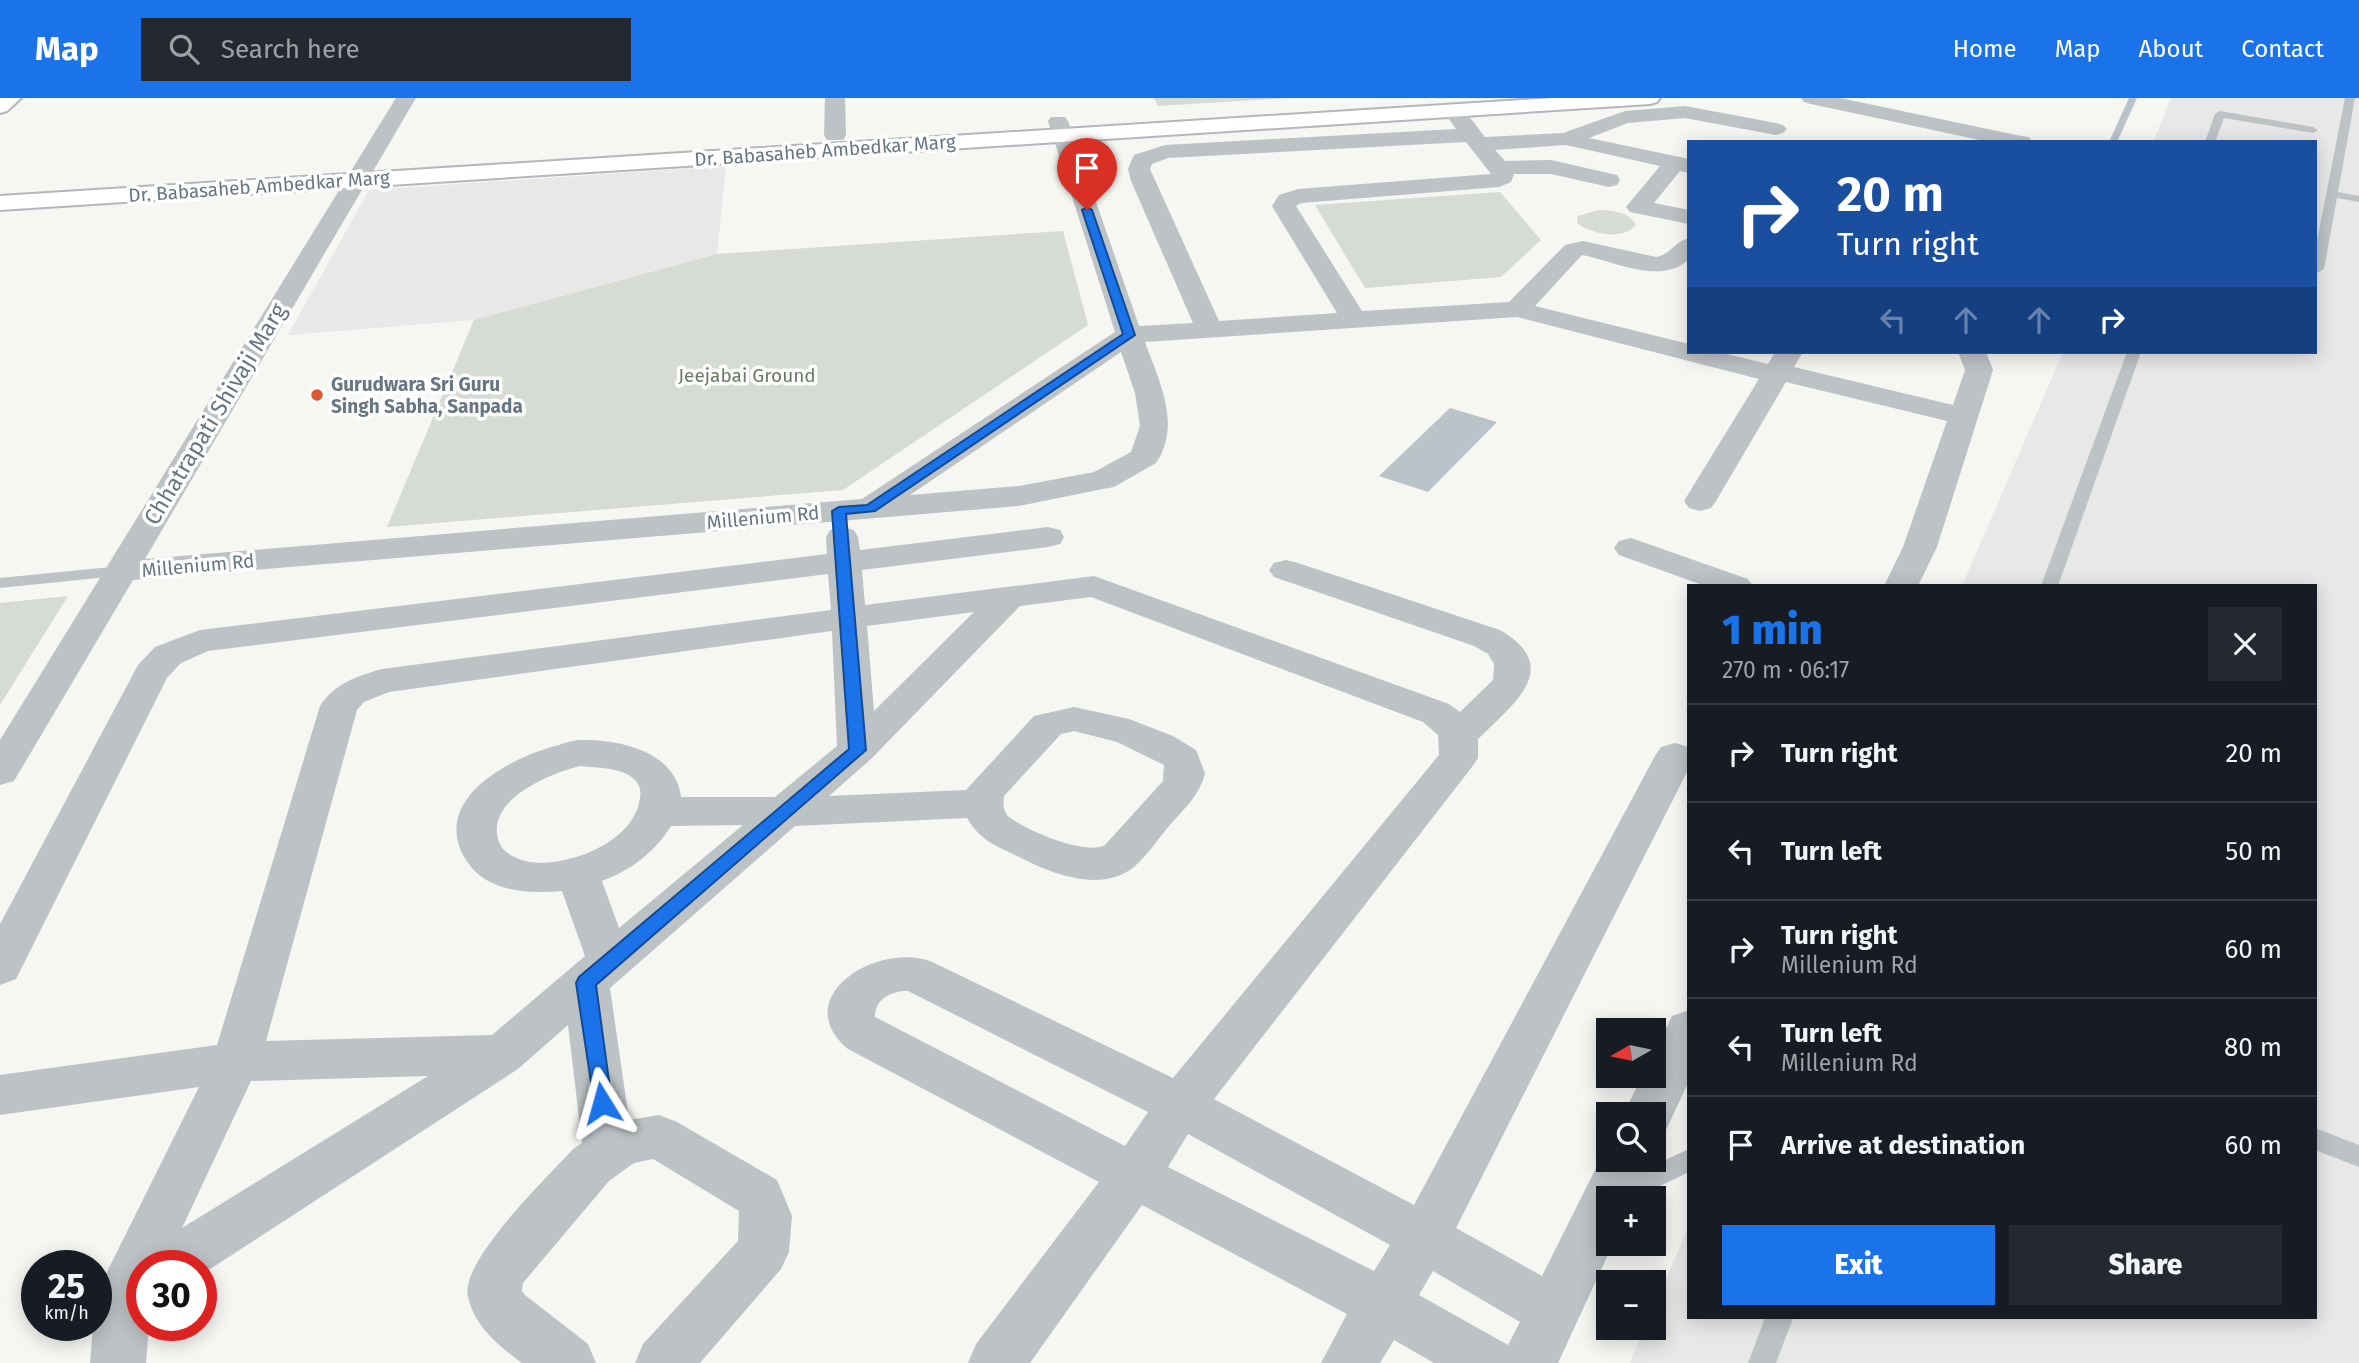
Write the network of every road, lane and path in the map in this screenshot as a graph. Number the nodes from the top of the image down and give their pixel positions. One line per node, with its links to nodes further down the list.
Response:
1 (11, 98): 8 (main road)
2 (406, 98): 22 (street, Chhatrapati Shivaji Marg)
3 (835, 98): 14 (street)
4 (1429, 98): 11 (main road, Dr. Babasaheb Ambedkar Marg)
5 (1650, 98): 9 (main road, Dr. Babasaheb Ambedkar Marg)
6 (1811, 98): 17 (street)
7 (2350, 98): 25 (lane)
8 (0, 107)
9 (1495, 108): 10 (main road, Dr. Babasaheb Ambedkar Marg); 19 (street)
10 (1452, 111): 11 (main road, Dr. Babasaheb Ambedkar Marg); 15 (street)
11 (1060, 128): 14 (main road, Dr. Babasaheb Ambedkar Marg); 22 (main road, Dr. Babasaheb Ambedkar Marg); 34 (street)
12 (1776, 130): 16 (street)
13 (2313, 130): 18 (lane)
14 (835, 135): 22 (main road, Dr. Babasaheb Ambedkar Marg)
15 (1475, 139): 19 (street); 21 (street); 33 (street)
16 (1566, 139): 19 (street); 20 (street)
17 (2011, 140)
18 (2211, 140)
19 (1523, 142)
20 (1682, 164): 28 (street)
21 (1499, 168): 23 (street); 32 (street)
22 (360, 172): 24 (main road, Dr. Babasaheb Ambedkar Marg); 27 (main road, Dr. Babasaheb Ambedkar Marg); 47 (street, Chhatrapati Shivaji Marg)
23 (1609, 180)
24 (0, 187)
25 (2332, 194): 26 (lane); 30 (lane)
26 (2359, 199)
27 (0, 203)
28 (1687, 217)
29 (1687, 247): 31 (street)
30 (2317, 269)
31 (1517, 309): 32 (street); 35 (street)
32 (1354, 320): 33 (street)
33 (1210, 330): 34 (street)
34 (1129, 335): 42 (street, Millenium Rd); 42 (street)
35 (1687, 346)
36 (1725, 354): 39 (street)
37 (1973, 354): 40 (street)
38 (2133, 354): 51 (lane)
39 (1781, 366): 40 (street); 41 (street)
40 (1963, 416): 50 (street)
41 (1700, 501)
42 (855, 510): 45 (street); 47 (street, Millenium Rd)
43 (1048, 537): 45 (street)
44 (1631, 548): 49 (street)
45 (844, 562): 53 (street); 62 (street)
46 (1286, 570): 54 (street)
47 (121, 571): 48 (lane); 57 (street, Chhatrapati Shivaji Marg)
48 (0, 583)
49 (1730, 584)
50 (1902, 584)
51 (2050, 584)
52 (1009, 597): 53 (street); 54 (street); 55 (street)
53 (849, 618): 55 (street); 66 (street)
54 (1459, 735): 69 (street)
55 (858, 750): 60 (street)
56 (1675, 756): 76 (street)
57 (0, 772)
58 (982, 803): 58 (street); 60 (street)
59 (660, 813): 60 (street); 61 (street); 61 (street)
60 (785, 813): 63 (street)
61 (578, 873): 63 (street)
62 (0, 967)
63 (598, 972): 65 (street); 71 (street)
64 (1687, 1033): 68 (street)
65 (502, 1054): 66 (street); 78 (street)
66 (236, 1062): 67 (street); 77 (street)
67 (0, 1095)
68 (1654, 1102)
69 (1180, 1105): 74 (street); 74 (street); 76 (street)
70 (2317, 1140): 72 (lane)
71 (608, 1151): 84 (street); 85 (street)
72 (2359, 1156)
73 (1687, 1161): 75 (lane)
74 (1135, 1174): 79 (street); 86 (street)
75 (1616, 1180): 80 (street)
76 (1424, 1237): 79 (street); 80 (street)
77 (150, 1250)
78 (194, 1250)
79 (1385, 1305): 87 (street); 88 (street)
80 (1552, 1311): 89 (street)
81 (1779, 1319): 90 (lane)
82 (126, 1321): 83 (street)
83 (118, 1363)
84 (568, 1363)
85 (663, 1363)
86 (996, 1363)
87 (1349, 1363)
88 (1488, 1363)
89 (1529, 1363)
90 (1762, 1363)

